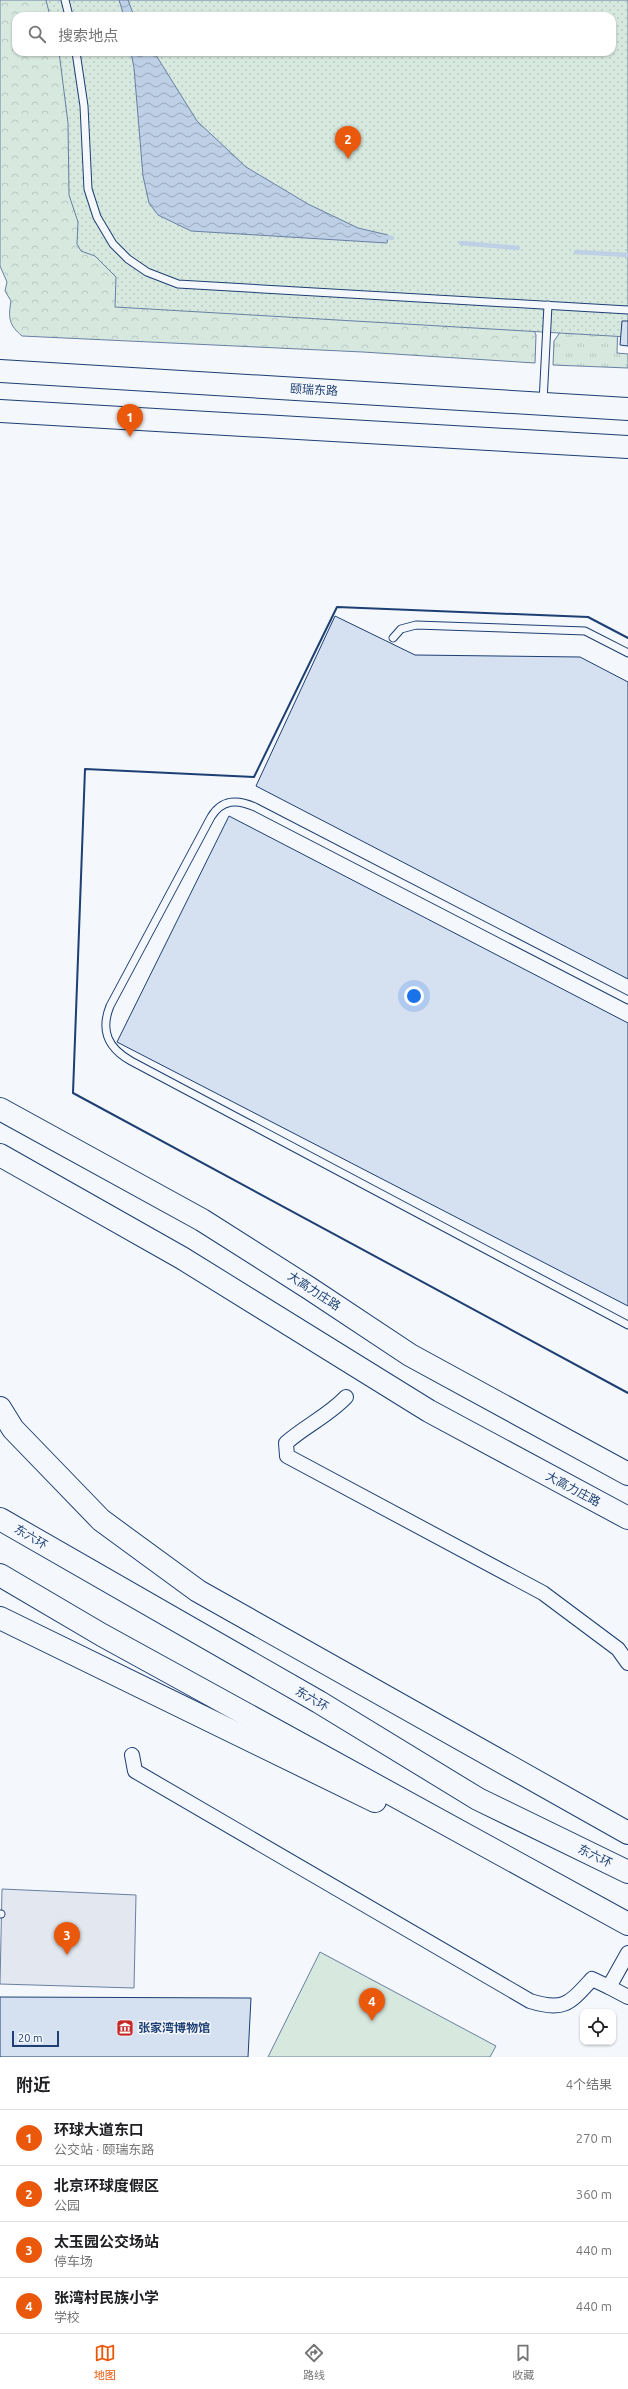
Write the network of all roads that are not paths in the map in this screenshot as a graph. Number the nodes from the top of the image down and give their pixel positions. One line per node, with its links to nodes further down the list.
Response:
1 (65, 0): 2 (lane)
2 (68, 12)
3 (77, 56): 4 (lane)
4 (548, 305): 5 (lane); 7 (lane)
5 (628, 310)
6 (0, 371): 7 (main road, 颐瑞东路)
7 (543, 404): 8 (main road, 颐瑞东路)
8 (628, 409)
9 (0, 411): 10 (main road)
10 (628, 447)
11 (393, 638): 12 (lane)
12 (628, 653)
13 (628, 1000): 16 (lane)
14 (0, 1109): 19 (main road, 大高力庄路)
15 (0, 1155): 20 (main road, 大高力庄路)
16 (628, 1325)
17 (346, 1397): 24 (street)
18 (0, 1408): 26 (main road)
19 (628, 1474)
20 (628, 1518)
21 (0, 1519): 27 (main road, 东六环)
22 (0, 1575): 28 (main road)
23 (0, 1618): 28 (main road)
24 (628, 1663)
25 (132, 1755): 31 (street)
26 (628, 1833)
27 (628, 1872)
28 (605, 1912): 29 (main road)
29 (628, 1924)
30 (628, 1953): 31 (street)
31 (609, 1987): 32 (street)
32 (628, 1997)

